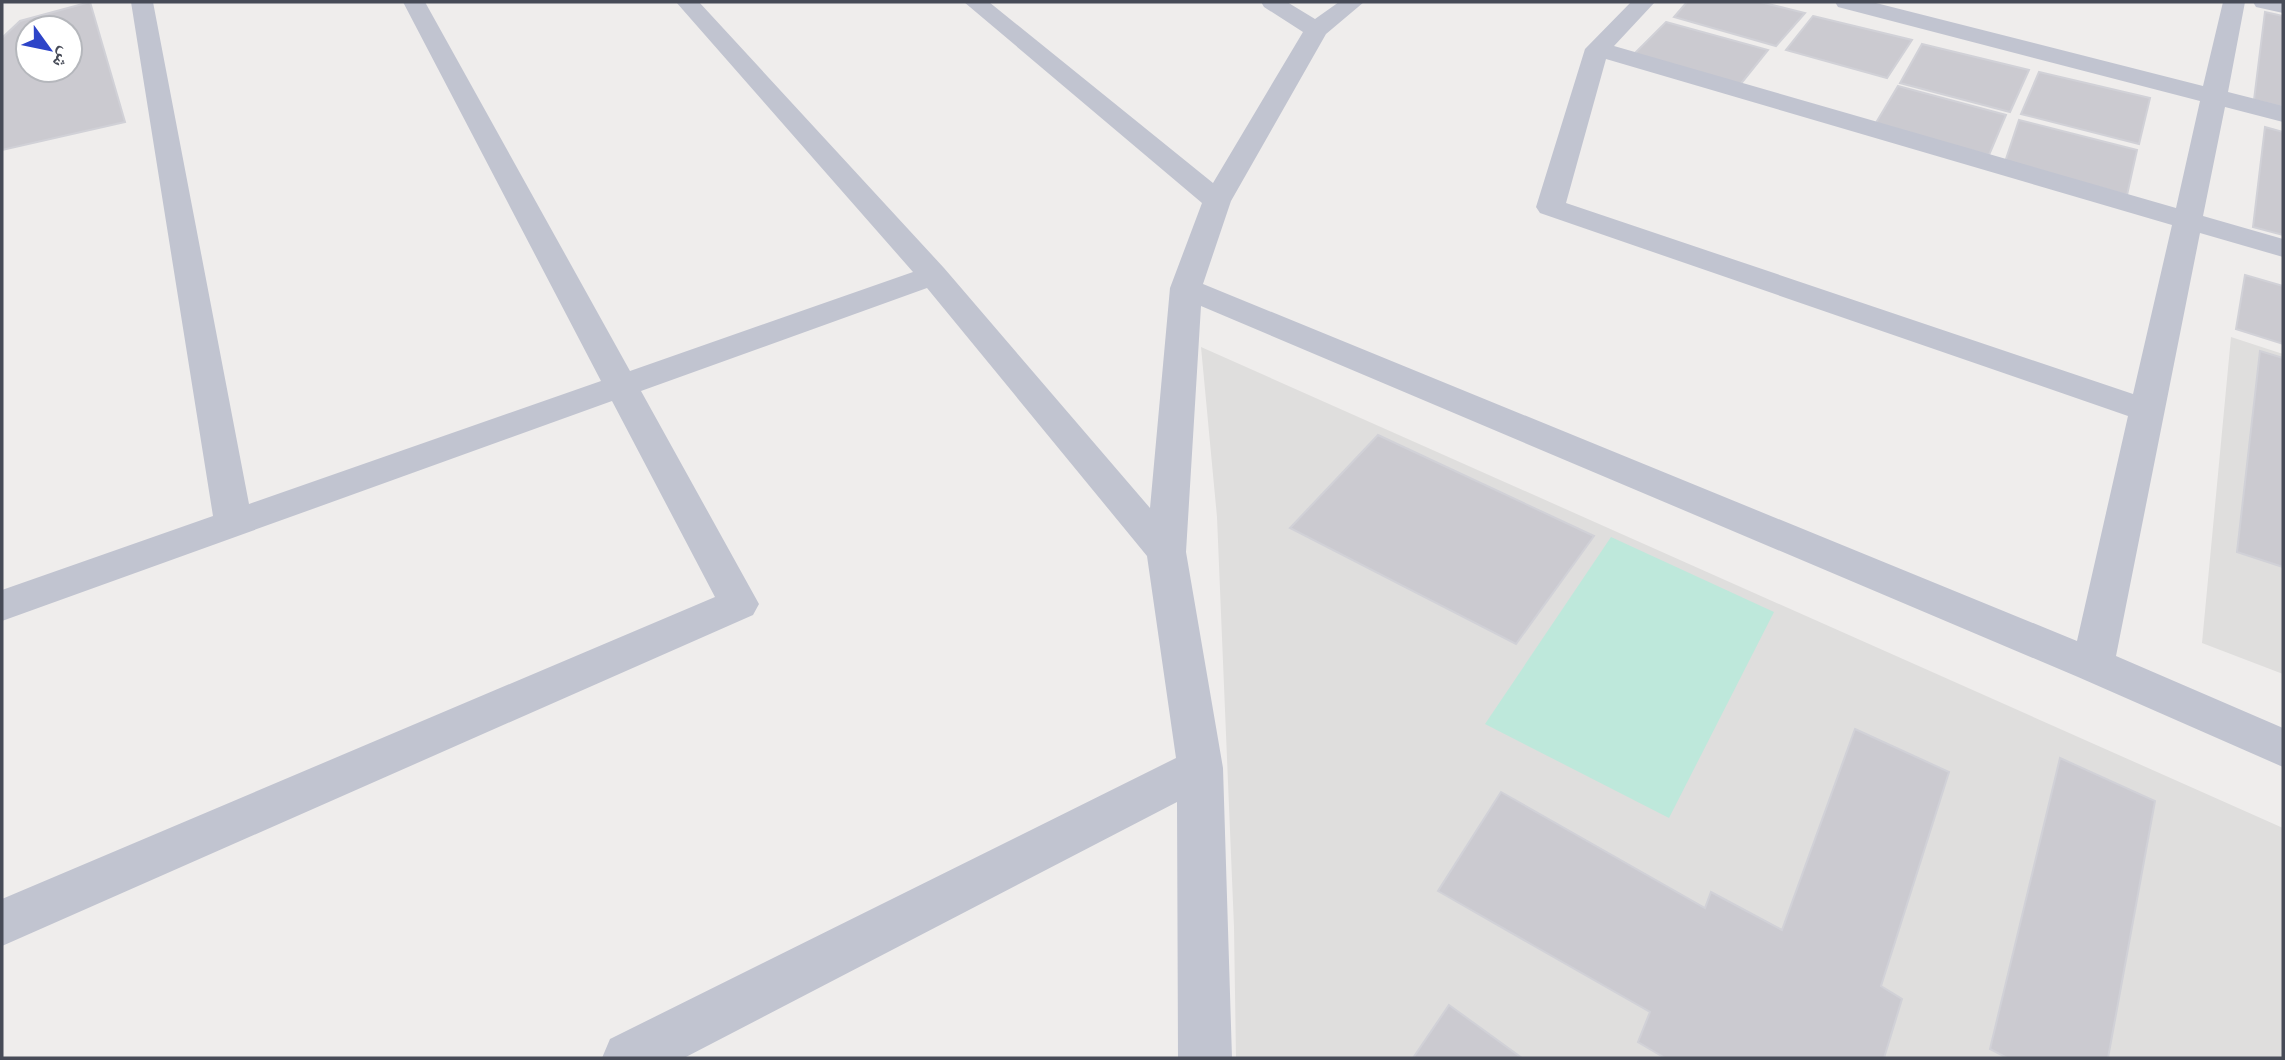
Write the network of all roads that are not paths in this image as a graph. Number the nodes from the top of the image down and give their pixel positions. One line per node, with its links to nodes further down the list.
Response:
1 (142, 2): 24 (street)
2 (414, 2): 22 (street)
3 (687, 2): 20 (street)
4 (975, 2): 17 (street)
5 (1272, 2): 13 (street)
6 (1353, 2): 13 (street)
7 (1644, 2): 14 (street)
8 (1846, 2): 12 (street)
9 (2234, 2): 15 (street)
10 (2264, 2): 11 (street)
11 (2283, 6)
12 (1926, 11): 15 (street)
13 (1316, 30): 17 (street)
14 (1597, 49): 18 (street); 23 (street)
15 (2214, 97): 16 (street); 18 (street)
16 (2283, 114)
17 (1217, 201): 21 (street)
18 (2188, 220): 19 (street); 23 (street)
19 (2283, 248)
20 (933, 275): 22 (street); 25 (street)
21 (1186, 288): 25 (street); 27 (street)
22 (622, 386): 24 (street); 30 (street)
23 (2146, 410): 27 (street)
24 (234, 525): 26 (street)
25 (1166, 552): 29 (street)
26 (2, 606)
27 (2093, 665): 28 (street)
28 (2283, 748)
29 (1200, 768): 31 (street); 32 (street)
30 (2, 923)
31 (629, 1058)
32 (1205, 1058)

